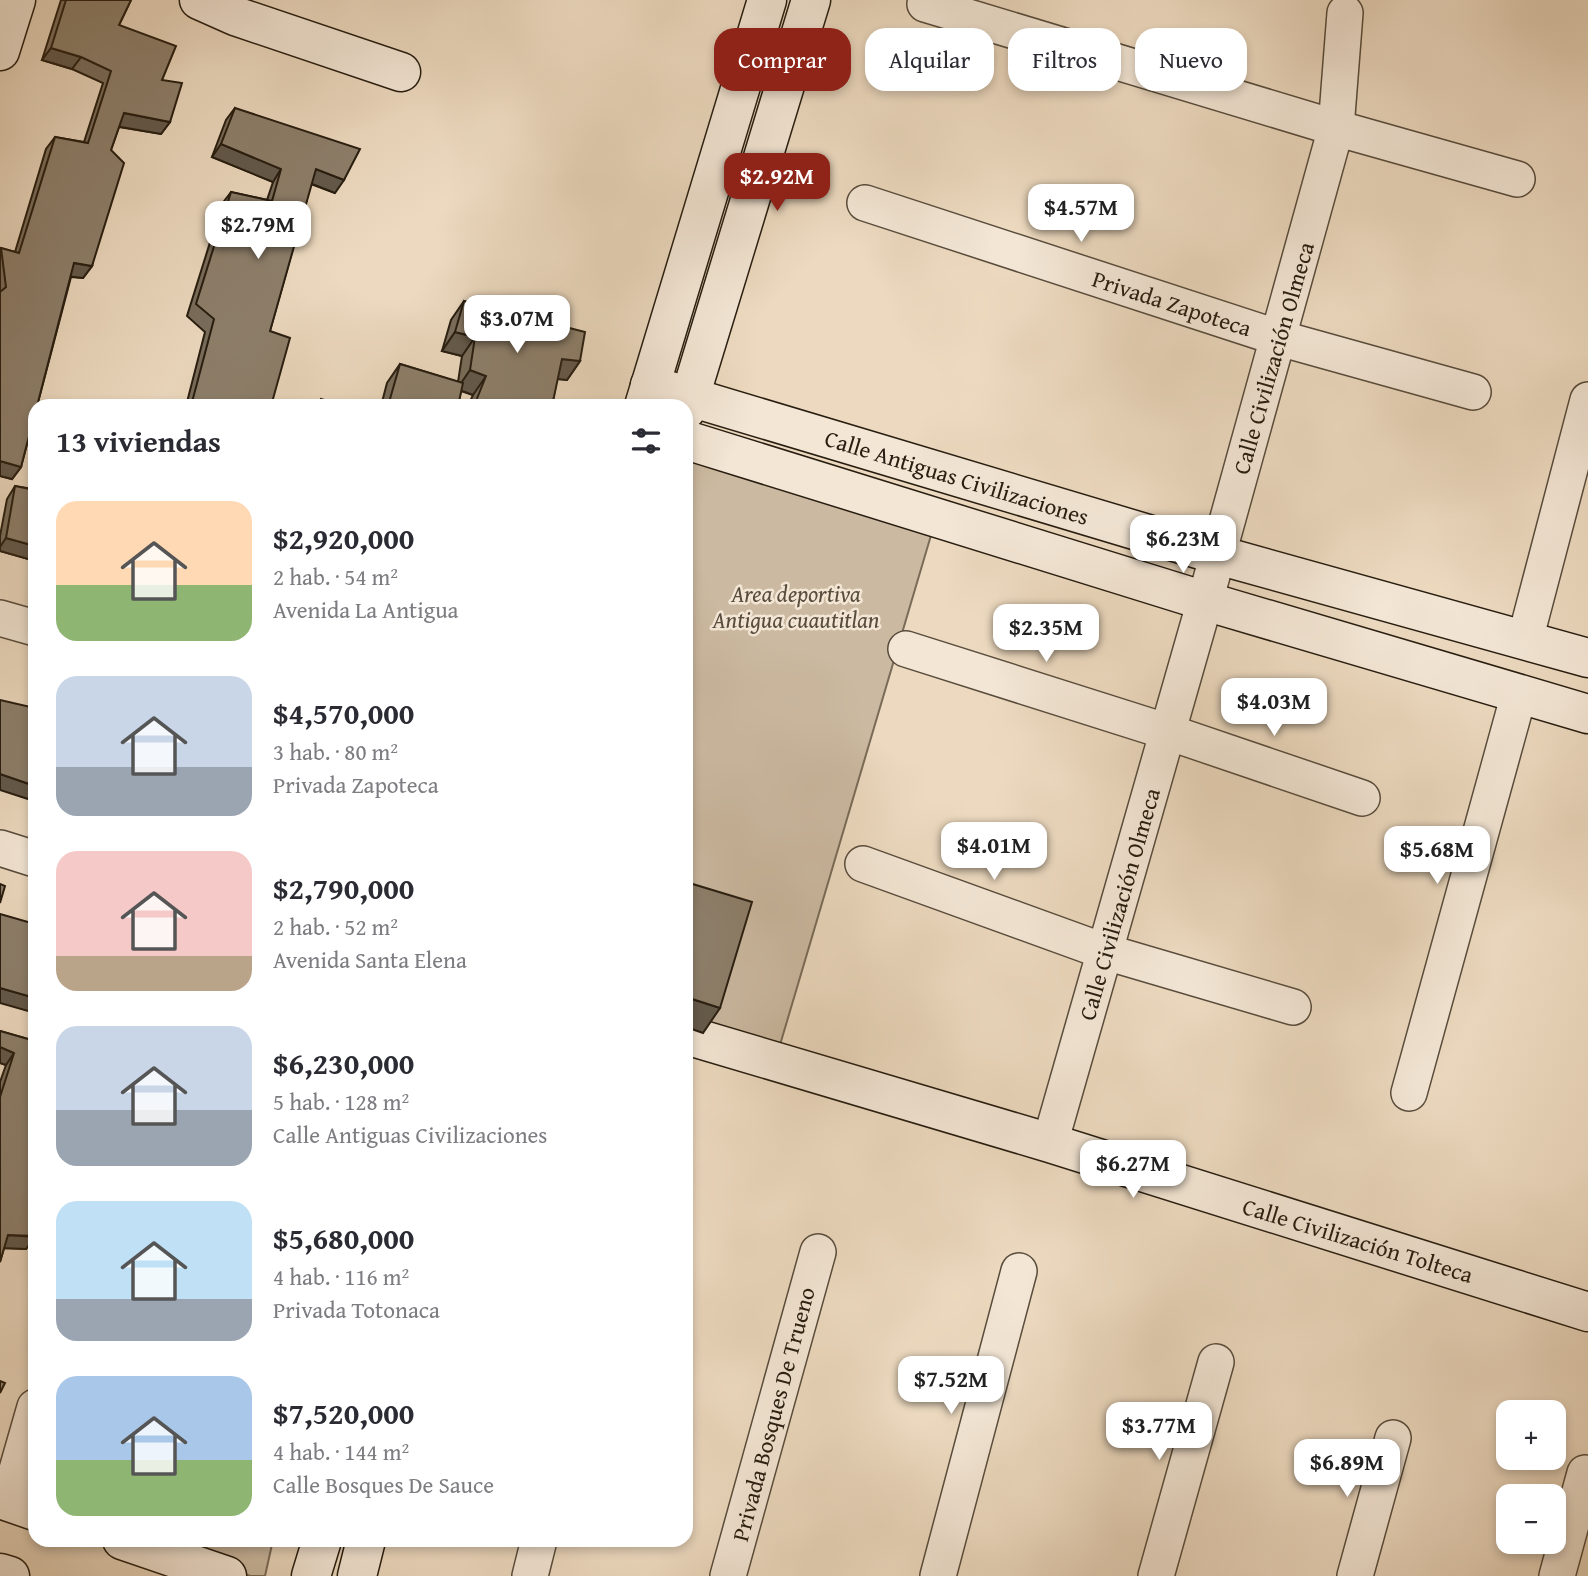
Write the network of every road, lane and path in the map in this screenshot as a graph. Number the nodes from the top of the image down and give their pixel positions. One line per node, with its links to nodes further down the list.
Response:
1 (16, 0): 7 (street)
2 (199, 0): 8 (street)
3 (767, 0): 14 (street)
4 (810, 0): 16 (street)
5 (925, 5): 9 (street)
6 (1345, 13): 9 (street, Calle Civilización Olmeca)
7 (0, 51)
8 (401, 72)
9 (1336, 128): 10 (street); 12 (street, Calle Civilización Olmeca)
10 (1517, 179)
11 (865, 203): 12 (street, Privada Zapoteca)
12 (1279, 338): 13 (street, Privada Zapoteca); 20 (street, Calle Civilización Olmeca)
13 (1473, 392)
14 (647, 395): 15 (street, Calle Antiguas Civilizaciones)
15 (665, 399)
16 (690, 399)
17 (1588, 400): 24 (street)
18 (693, 405): 20 (street, Calle Antiguas Civilizaciones)
19 (693, 442): 21 (street, Calle Antiguas Civilizaciones)
20 (1218, 555): 21 (street, Calle Civilización Olmeca); 24 (street, Calle Antiguas Civilizaciones)
21 (1205, 601): 27 (street, Calle Antiguas Civilizaciones); 29 (street, Calle Civilización Olmeca)
22 (0, 618): 23 (street)
23 (28, 626)
24 (1525, 640): 26 (street, Calle Antiguas Civilizaciones)
25 (906, 649): 29 (street)
26 (1588, 658)
27 (1520, 694): 28 (street, Calle Antiguas Civilizaciones); 37 (street)
28 (1588, 714)
29 (1168, 732): 30 (street); 34 (street, Calle Civilización Olmeca)
30 (1362, 798)
31 (0, 848): 32 (street)
32 (28, 857)
33 (863, 864): 34 (street)
34 (1105, 952): 35 (street); 38 (street, Calle Civilización Olmeca)
35 (1293, 1007)
36 (693, 1037): 38 (street, Calle Civilización Tolteca)
37 (1409, 1093)
38 (1050, 1143): 41 (street, Calle Civilización Tolteca)
39 (818, 1252): 57 (street, Privada Bosques De Trueno)
40 (1019, 1271): 58 (street)
41 (1588, 1312)
42 (1216, 1362): 59 (street)
43 (1393, 1438): 60 (street)
44 (28, 1439): 46 (street)
45 (1585, 1473): 61 (street)
46 (14, 1504)
47 (143, 1547): 53 (street)
48 (320, 1547): 54 (street)
49 (364, 1547): 55 (street)
50 (537, 1547): 56 (street)
51 (0, 1573): 52 (street)
52 (10, 1576)
53 (228, 1576)
54 (311, 1576)
55 (357, 1576)
56 (530, 1576)
57 (728, 1576)
58 (938, 1576)
59 (1157, 1576)
60 (1355, 1576)
61 (1557, 1576)

